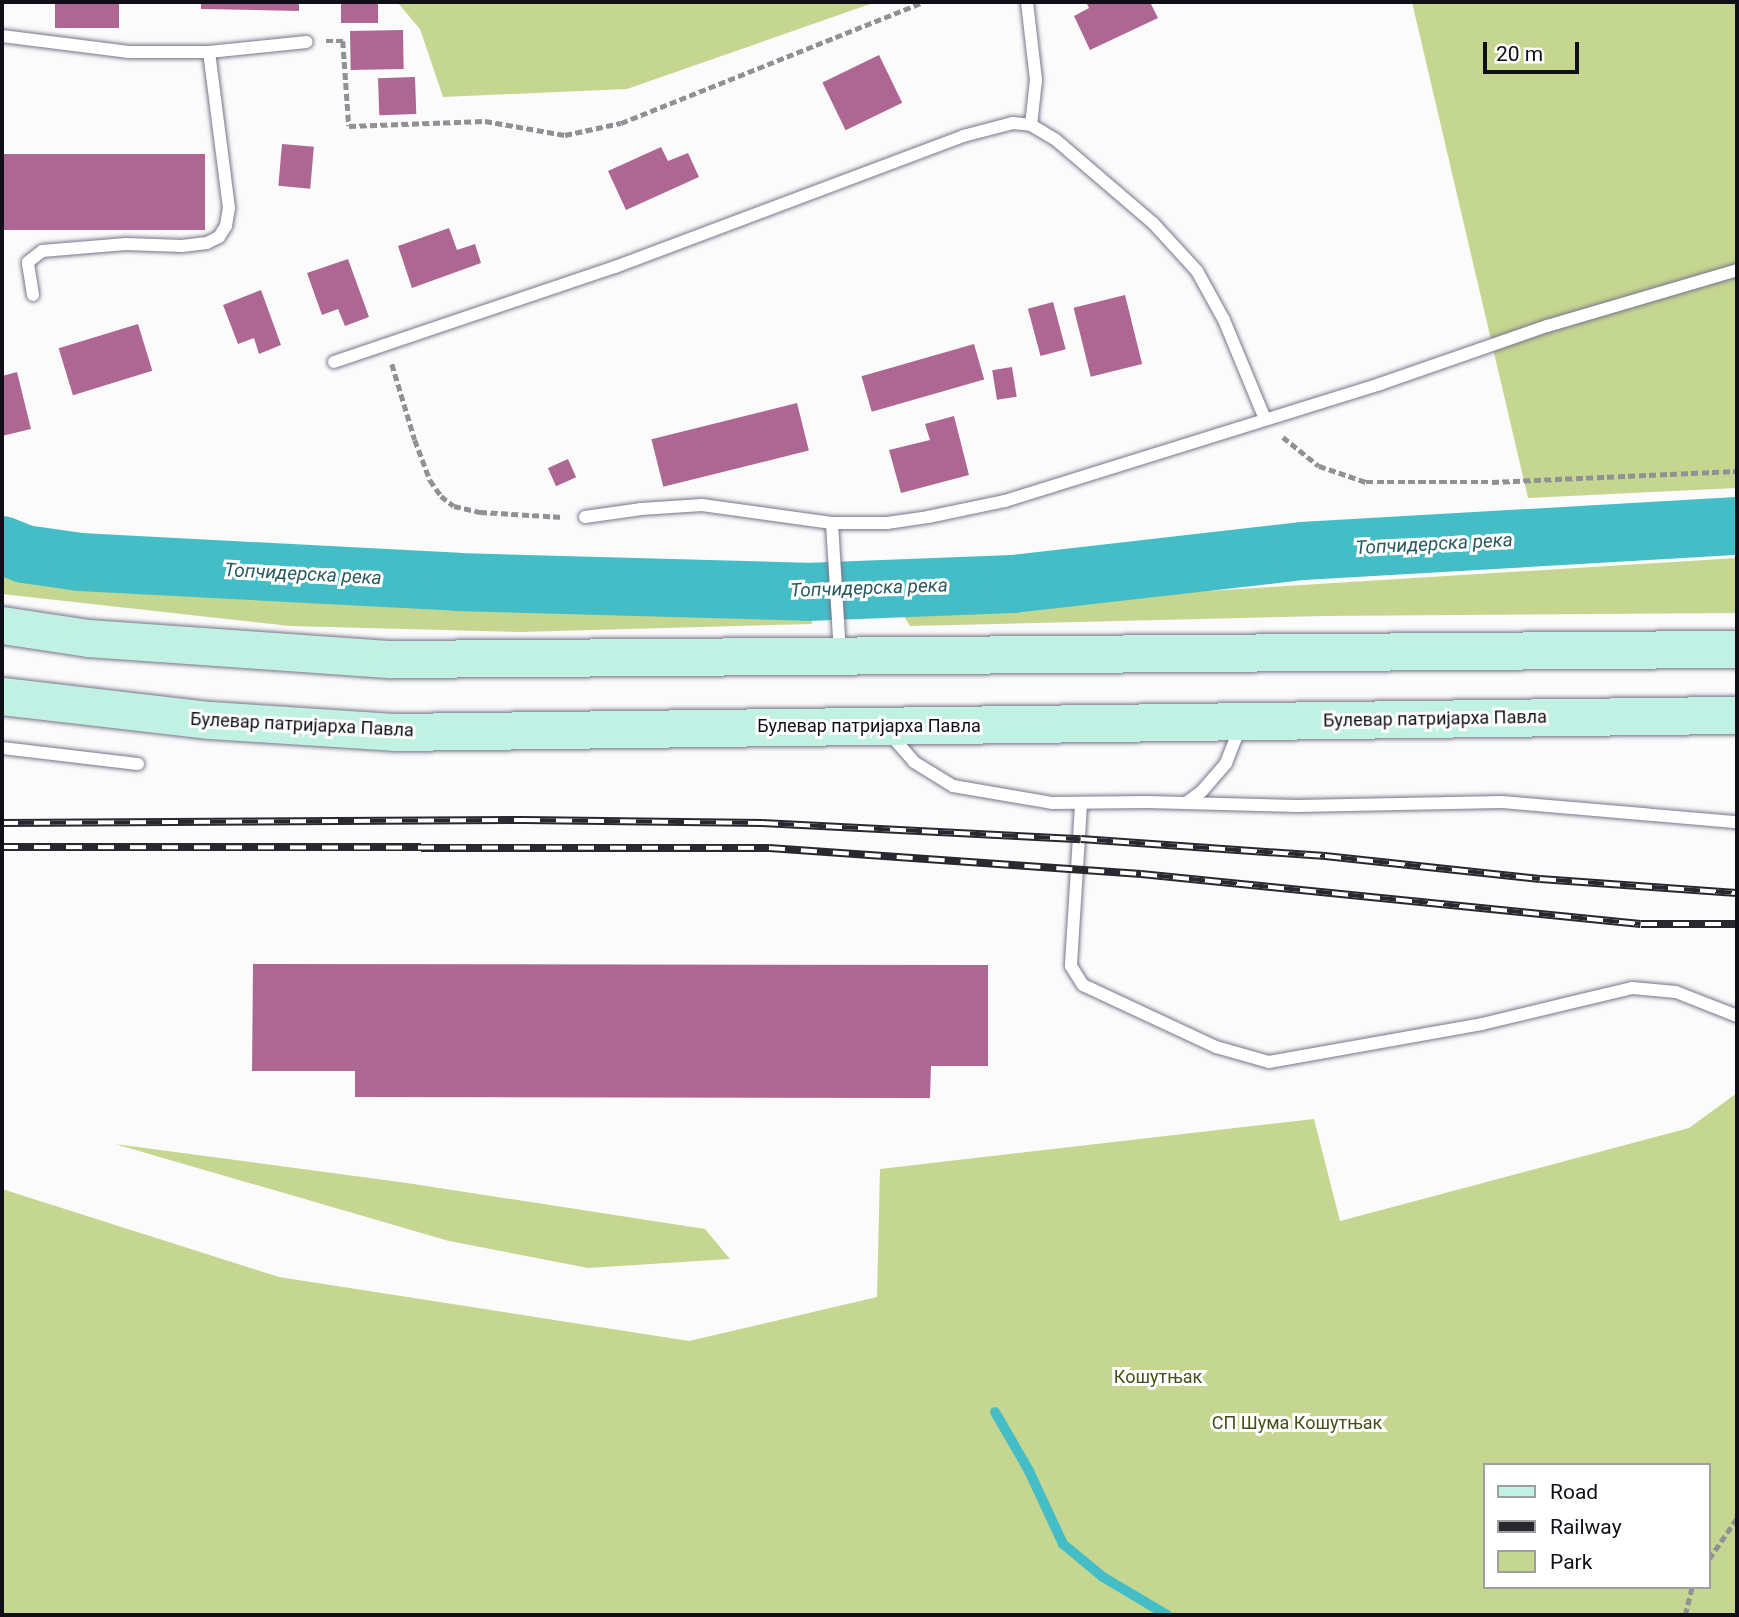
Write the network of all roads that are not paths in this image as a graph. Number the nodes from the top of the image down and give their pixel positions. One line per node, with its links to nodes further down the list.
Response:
1 (1027, 2): 5 (lane)
2 (2, 36): 4 (lane)
3 (306, 42): 4 (lane)
4 (209, 52): 7 (lane)
5 (1031, 124): 8 (lane); 9 (lane)
6 (1737, 270): 9 (lane)
7 (33, 295)
8 (334, 362)
9 (1265, 419): 11 (lane)
10 (585, 517): 11 (lane)
11 (832, 523): 13 (lane)
12 (2, 625): 13 (main road)
13 (840, 648): 14 (main road)
14 (1737, 649)
15 (2, 695): 18 (main road, Булевар патријарха Павла)
16 (1737, 715): 17 (main road, Булевар патријарха Павла)
17 (1242, 722): 18 (main road, Булевар патријарха Павла); 21 (lane)
18 (880, 726): 22 (lane)
19 (2, 748): 20 (lane)
20 (138, 764)
21 (1186, 803): 22 (lane); 23 (lane)
22 (1081, 805): 24 (lane)
23 (1737, 822)
24 (1737, 1016)

